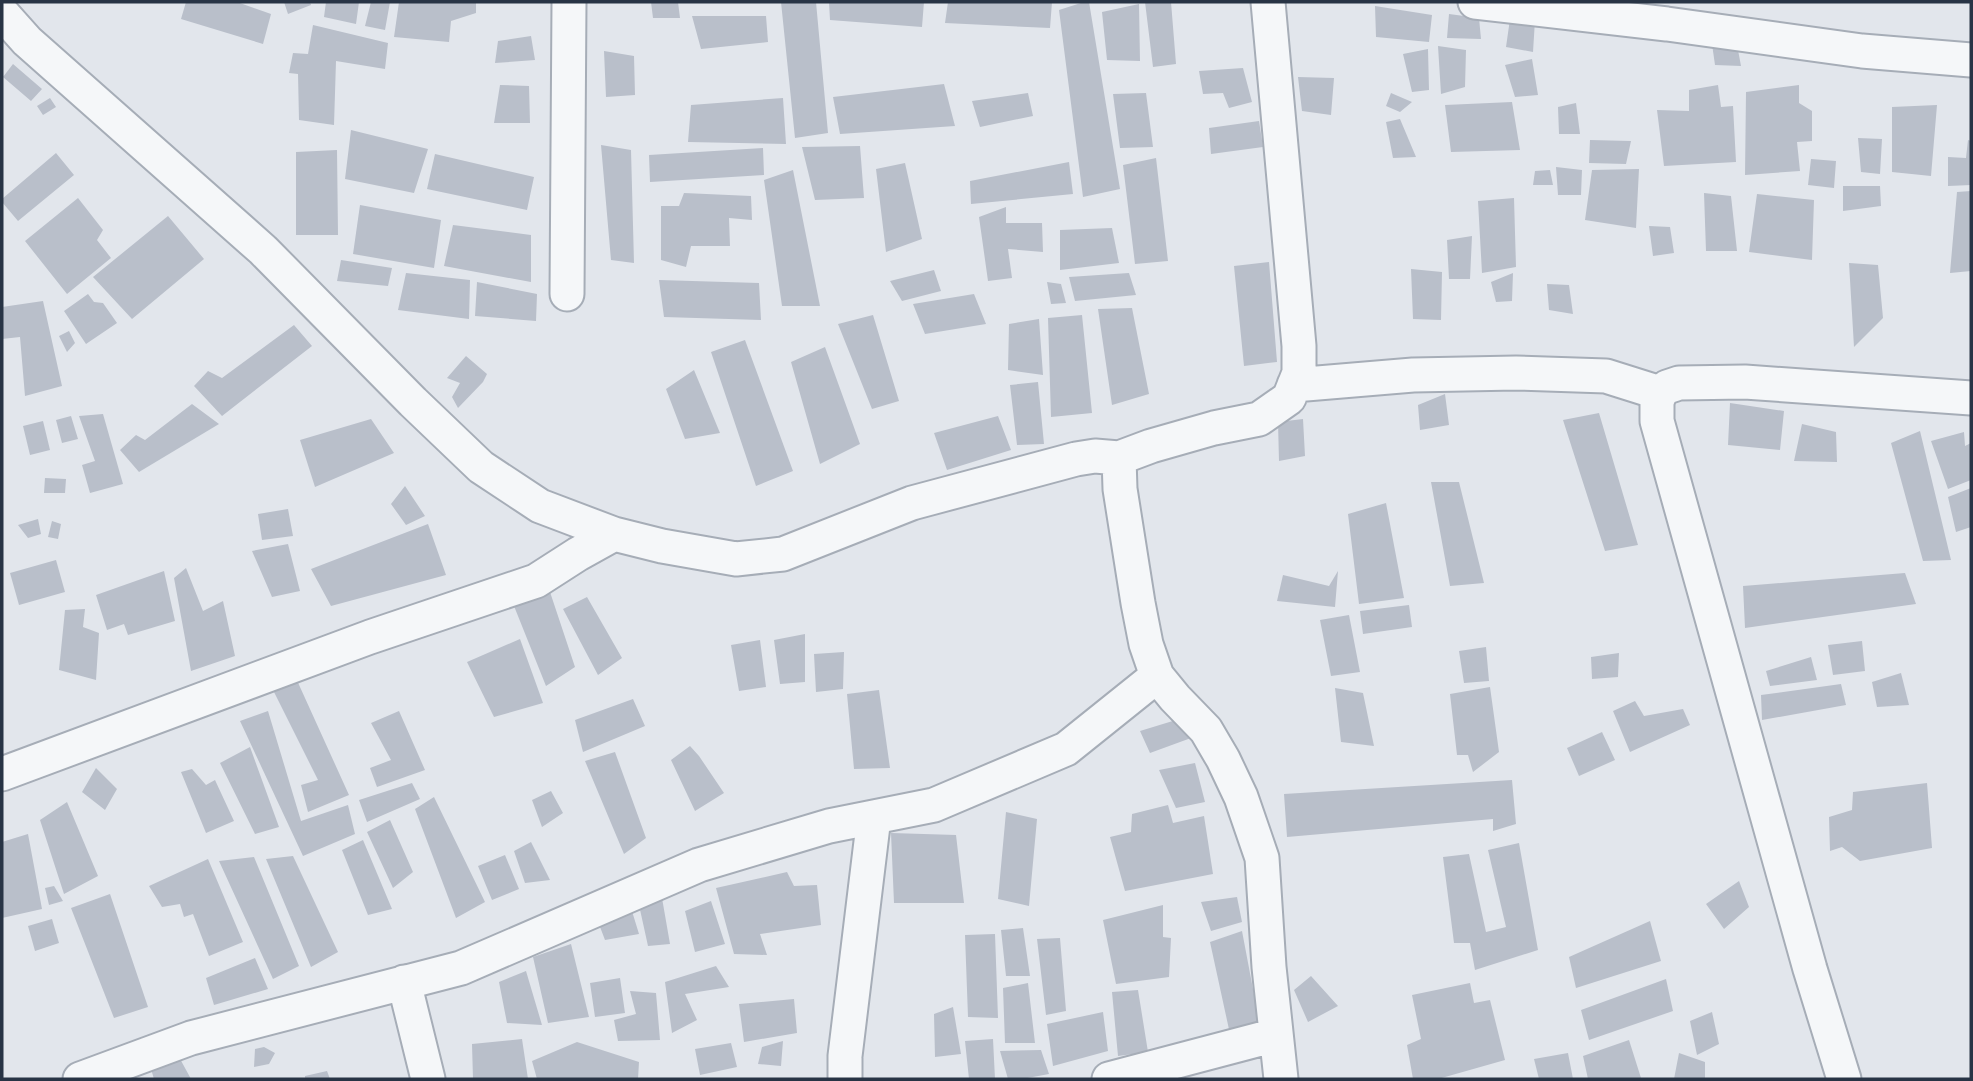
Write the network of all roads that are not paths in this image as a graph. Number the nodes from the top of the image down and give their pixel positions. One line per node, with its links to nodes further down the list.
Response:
1 (569, 2): 6 (street)
2 (1268, 2): 7 (street)
3 (1475, 2): 5 (street)
4 (2, 13): 11 (street)
5 (1971, 60)
6 (567, 294)
7 (1294, 385): 8 (street); 10 (street)
8 (1660, 393): 9 (street); 22 (street)
9 (1971, 398)
10 (1119, 458): 11 (street); 12 (street)
11 (614, 534): 13 (street)
12 (1157, 676): 14 (street); 16 (street)
13 (2, 774)
14 (874, 817): 15 (street); 19 (street)
15 (404, 982): 17 (street); 18 (street)
16 (1276, 1034): 20 (street); 21 (street)
17 (80, 1079)
18 (428, 1079)
19 (845, 1079)
20 (1109, 1079)
21 (1281, 1079)
22 (1844, 1079)

